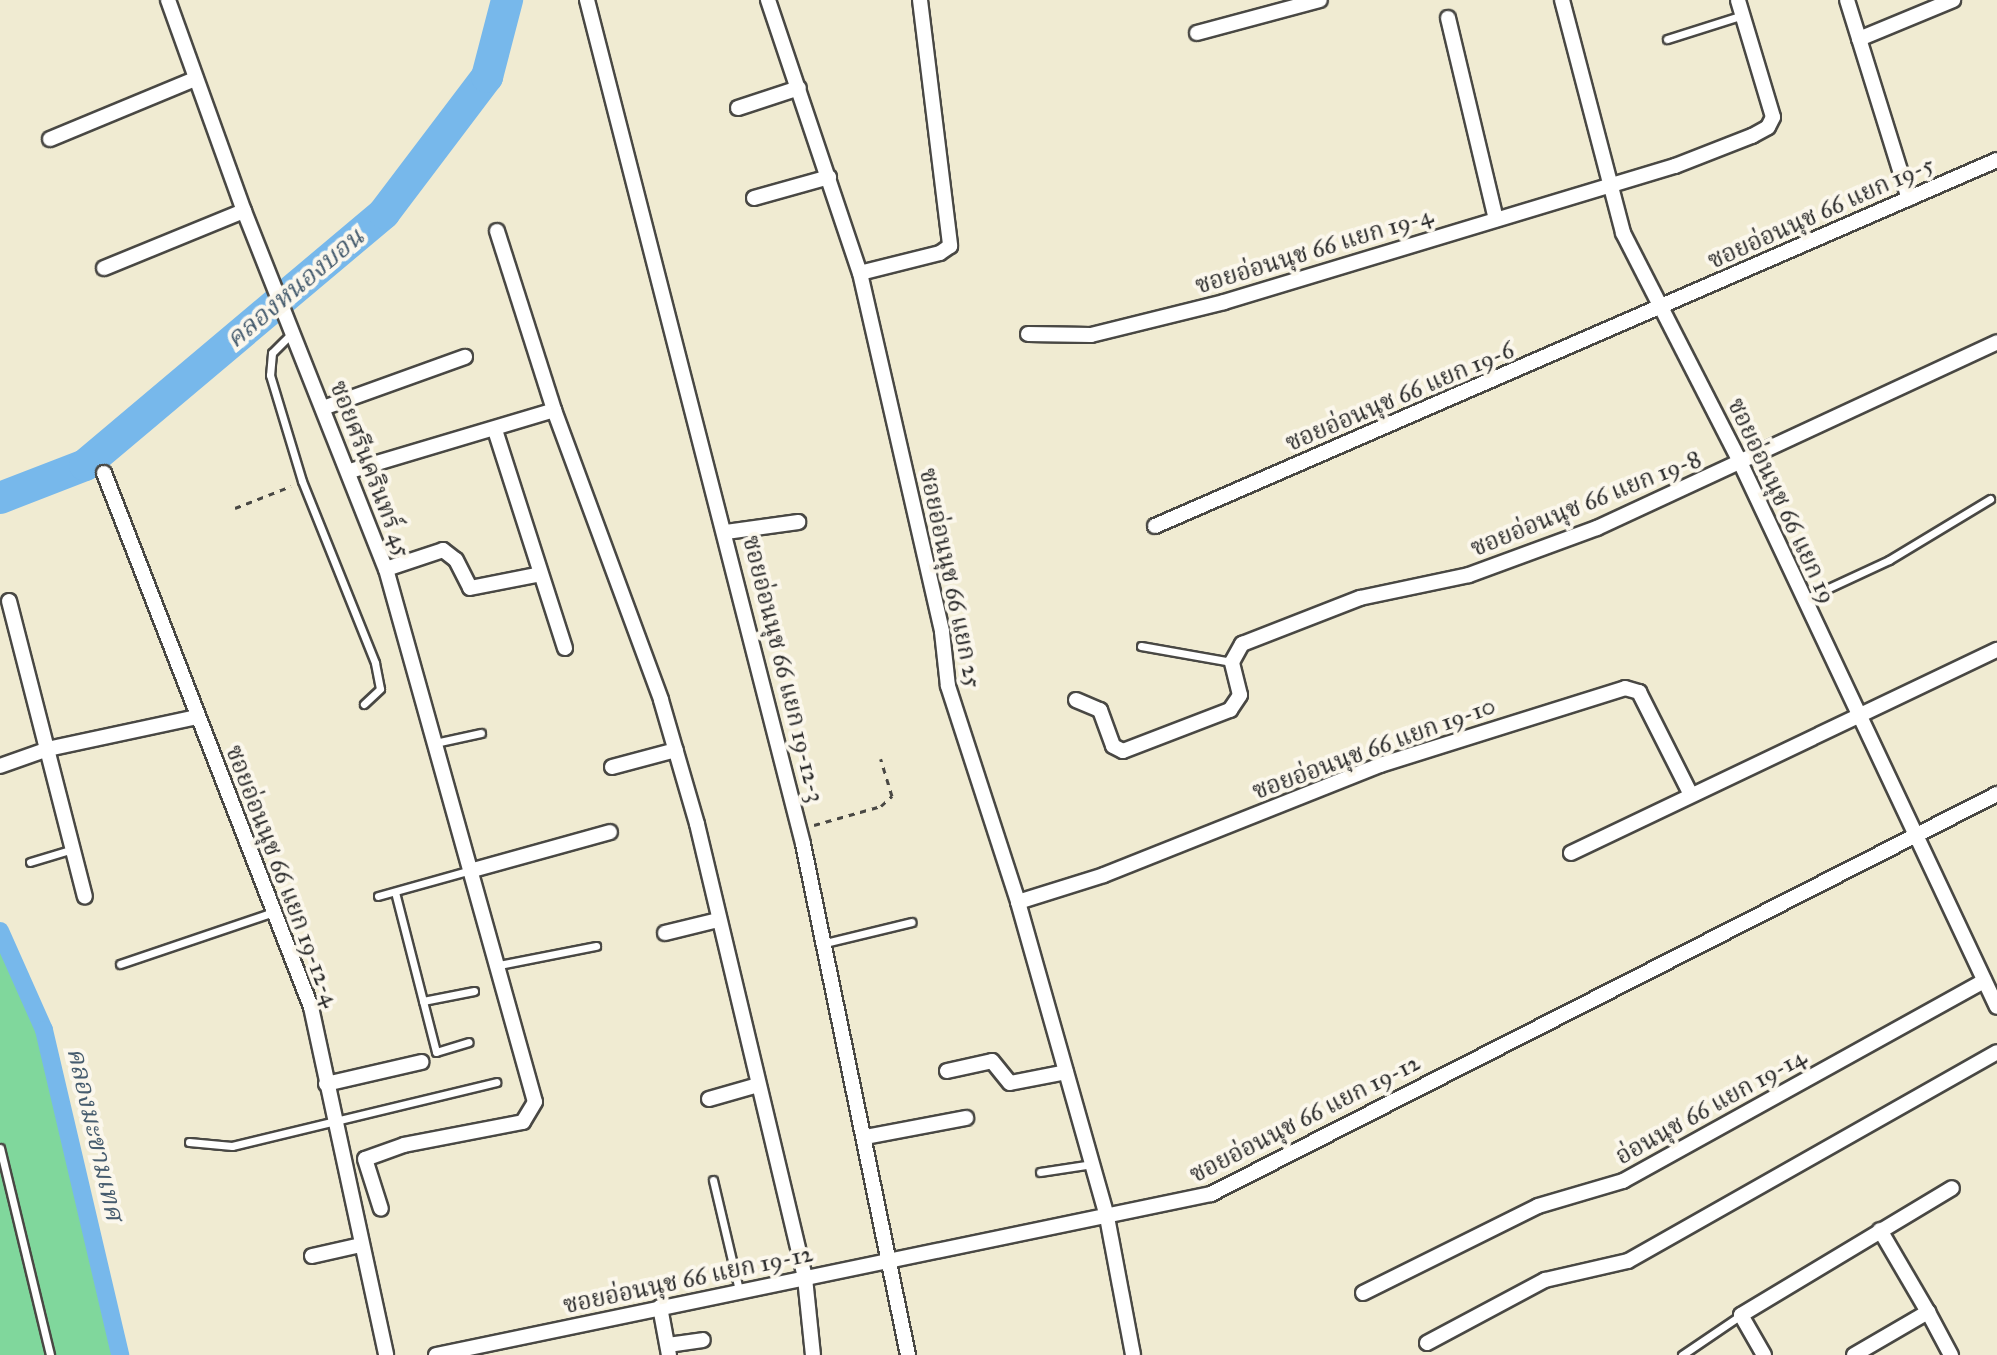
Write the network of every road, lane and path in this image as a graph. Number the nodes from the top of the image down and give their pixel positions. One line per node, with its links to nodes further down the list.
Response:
1 (168, 0): 14 (street, ซอยศรีนครินทร์ 45)
2 (587, 0): 44 (street, ซอยอ่อนนุช 66 แยก 19-12-3)
3 (768, 0): 15 (street, ซอยอ่อนนุช 66 แยก 25)
4 (920, 0): 27 (street)
5 (1320, 0): 11 (street)
6 (1562, 0): 20 (street, ซอยอ่อนนุช 66 แยก 19)
7 (1847, 0): 13 (street)
8 (1953, 0): 13 (street)
9 (1741, 7): 12 (lane); 20 (street, ซอยอ่อนนุช 66 แยก 19-4)
10 (1448, 18): 24 (street)
11 (1197, 33)
12 (1667, 39)
13 (1859, 39): 22 (street)
14 (195, 79): 17 (street); 23 (street, ซอยศรีนครินทร์ 45)
15 (799, 88): 16 (street); 19 (street, ซอยอ่อนนุช 66 แยก 25)
16 (738, 108)
17 (50, 139)
18 (1997, 160): 22 (street, ซอยอ่อนนุช 66 แยก 19-5)
19 (829, 177): 21 (street); 27 (street, ซอยอ่อนนุช 66 แยก 25)
20 (1610, 185): 24 (street, ซอยอ่อนนุช 66 แยก 19-4); 28 (street, ซอยอ่อนนุช 66 แยก 19)
21 (754, 198)
22 (1909, 199): 28 (street, ซอยอ่อนนุช 66 แยก 19-5)
23 (244, 211): 26 (street); 29 (street, ซอยศรีนครินทร์ 45)
24 (1496, 219): 30 (street, ซอยอ่อนนุช 66 แยก 19-4)
25 (497, 231): 34 (street)
26 (104, 268)
27 (860, 273): 76 (street, ซอยอ่อนนุช 66 แยก 25)
28 (1663, 306): 36 (street, ซอยอ่อนนุช 66 แยก 19); 43 (street, ซอยอ่อนนุช 66 แยก 19-6)
29 (292, 333): 33 (street, ซอยศรีนครินทร์ 45); 39 (lane)
30 (1028, 334)
31 (1997, 342): 36 (street)
32 (465, 357): 33 (street)
33 (323, 408): 37 (street, ซอยศรีนครินทร์ 45)
34 (554, 410): 35 (street); 60 (street)
35 (495, 430): 37 (street); 46 (street)
36 (1741, 464): 47 (street, ซอยอ่อนนุช 66 แยก 19); 52 (street, ซอยอ่อนนุช 66 แยก 19-8)
37 (350, 471): 45 (street, ซอยศรีนครินทร์ 45)
38 (104, 473): 55 (street, ซอยอ่อนนุช 66 แยก 19-12-4)
39 (302, 481): 41 (path); 54 (lane)
40 (1990, 499): 47 (lane)
41 (235, 508)
42 (798, 522): 44 (street)
43 (1155, 526)
44 (726, 532): 66 (street, ซอยอ่อนนุช 66 แยก 19-12-3)
45 (386, 569): 46 (street); 58 (street, ซอยศรีนครินทร์ 45)
46 (541, 574): 50 (street)
47 (1805, 599): 56 (street, ซอยอ่อนนุช 66 แยก 19)
48 (9, 601): 59 (street)
49 (1141, 646): 52 (lane)
50 (565, 648)
51 (1997, 650): 56 (street)
52 (1232, 662): 53 (street)
53 (1076, 700)
54 (364, 704)
55 (197, 717): 59 (street); 77 (street, ซอยอ่อนนุช 66 แยก 19-12-4)
56 (1859, 718): 65 (street); 68 (street, ซอยอ่อนนุช 66 แยก 19)
57 (481, 733): 58 (lane)
58 (435, 743): 72 (street, ซอยศรีนครินทร์ 45)
59 (48, 749): 62 (street); 69 (street)
60 (676, 750): 63 (street); 78 (street)
61 (881, 759): 66 (path)
62 (0, 766)
63 (612, 767)
64 (1997, 794): 68 (street, ซอยอ่อนนุช 66 แยก 19-12)
65 (1691, 795): 70 (street); 76 (street, ซอยอ่อนนุช 66 แยก 19-10)
66 (799, 830): 81 (street, ซอยอ่อนนุช 66 แยก 19-12-3)
67 (610, 832): 72 (street)
68 (1913, 836): 85 (street, ซอยอ่อนนุช 66 แยก 19); 108 (street, ซอยอ่อนนุช 66 แยก 19-12)
69 (73, 849): 71 (lane); 74 (street)
70 (1571, 853)
71 (30, 862)
72 (473, 870): 73 (lane); 84 (street, ซอยศรีนครินทร์ 45)
73 (395, 892): 75 (lane); 87 (lane)
74 (85, 896)
75 (378, 896)
76 (1018, 902): 93 (street, ซอยอ่อนนุช 66 แยก 25)
77 (274, 912): 83 (lane); 95 (street, ซอยอ่อนนุช 66 แยก 19-12-4)
78 (718, 920): 80 (street); 96 (street)
79 (912, 922): 81 (lane)
80 (665, 933)
81 (823, 943): 100 (street, ซอยอ่อนนุช 66 แยก 19-12-3)
82 (596, 946): 84 (lane)
83 (120, 964)
84 (499, 965): 107 (street, ซอยศรีนครินทร์ 45)
85 (1984, 981): 88 (street, ซอยอ่อนนุช 66 แยก 19); 115 (street, อ่อนนุช 66 แยก 19-14)
86 (474, 991): 87 (lane)
87 (423, 1001): 89 (lane)
88 (1997, 1007)
89 (468, 1042)
90 (1997, 1052): 120 (street)
91 (421, 1062): 95 (street)
92 (947, 1071): 93 (street)
93 (1066, 1072): 103 (street, ซอยอ่อนนุช 66 แยก 25)
94 (496, 1082): 99 (lane)
95 (326, 1084): 99 (street, ซอยอ่อนนุช 66 แยก 19-12-4)
96 (758, 1085): 97 (street); 113 (street)
97 (709, 1099)
98 (966, 1118): 100 (street)
99 (335, 1123): 101 (lane); 110 (street, ซอยอ่อนนุช 66 แยก 19-12-4)
100 (865, 1137): 112 (street, ซอยอ่อนนุช 66 แยก 19-12-3)
101 (189, 1142)
102 (0, 1148): 123 (lane)
103 (1092, 1164): 104 (lane); 108 (street, ซอยอ่อนนุช 66 แยก 25)
104 (1040, 1172)
105 (713, 1180): 114 (lane)
106 (1952, 1188): 109 (street)
107 (381, 1209)
108 (1107, 1217): 112 (street, ซอยอ่อนนุช 66 แยก 19-12); 128 (street, ซอยอ่อนนุช 66 แยก 25)
109 (1880, 1230): 117 (street); 118 (street)
110 (361, 1245): 111 (street); 124 (street, ซอยอ่อนนุช 66 แยก 19-12-4)
111 (312, 1256)
112 (891, 1260): 113 (street, ซอยอ่อนนุช 66 แยก 19-12); 127 (street, ซอยอ่อนนุช 66 แยก 19-12-3)
113 (805, 1278): 114 (street, ซอยอ่อนนุช 66 แยก 19-12); 126 (street)
114 (739, 1290): 116 (street, ซอยอ่อนนุช 66 แยก 19-12)
115 (1363, 1293)
116 (660, 1307): 121 (street); 122 (street, ซอยอ่อนนุช 66 แยก 19-12)
117 (1928, 1312): 131 (street); 132 (street)
118 (1741, 1315): 129 (lane); 130 (street)
119 (703, 1340): 121 (street)
120 (1427, 1343)
121 (668, 1350)
122 (483, 1351): 125 (street, ซอยอ่อนนุช 66 แยก 19-12)
123 (50, 1355)
124 (386, 1355)
125 (436, 1355)
126 (813, 1355)
127 (908, 1355)
128 (1133, 1355)
129 (1682, 1355)
130 (1764, 1355)
131 (1854, 1355)
132 (1951, 1355)

